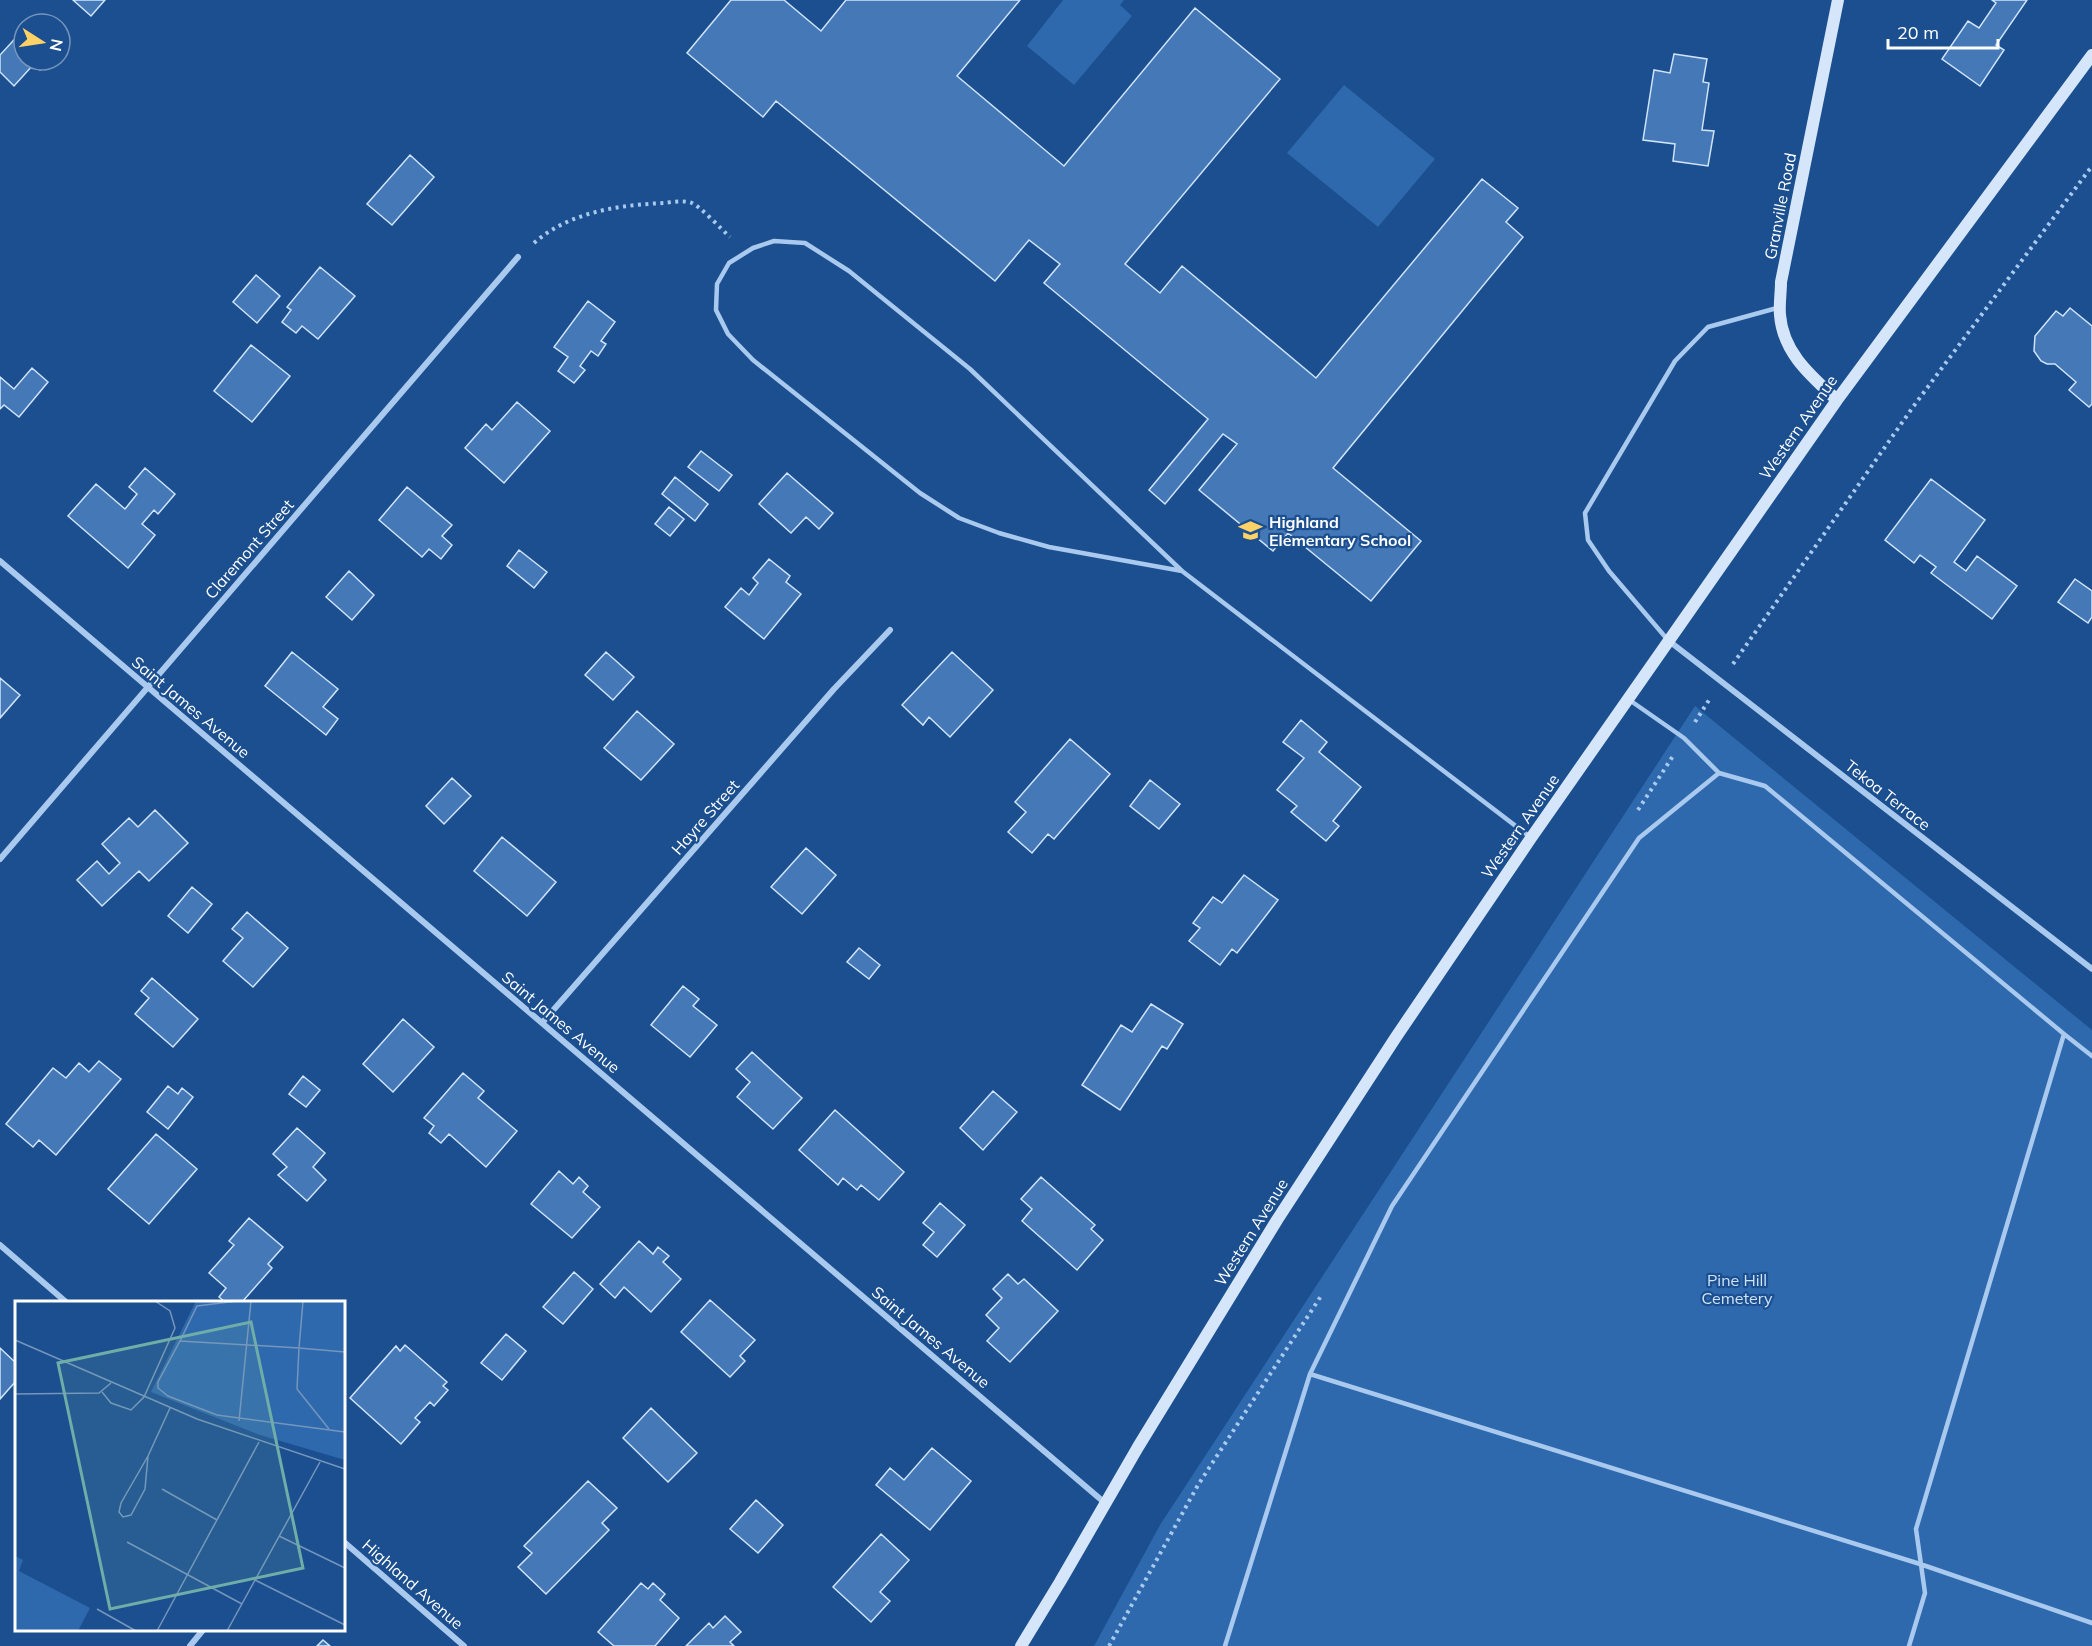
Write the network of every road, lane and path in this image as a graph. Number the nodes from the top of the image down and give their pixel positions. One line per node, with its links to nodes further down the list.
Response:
1 (1838, 0): 5 (main road, Granville Road)
2 (2092, 55): 6 (main road, Western Avenue)
3 (747, 252): 4 (path); 8 (lane); 8 (lane)
4 (518, 257): 11 (street, Claremont Street)
5 (1780, 308): 6 (main road, Granville Road); 10 (lane)
6 (1837, 400): 10 (main road, Western Avenue)
7 (0, 561): 11 (street, Saint James Avenue)
8 (1182, 571): 14 (lane)
9 (890, 630): 17 (street, Hayre Street)
10 (1669, 641): 12 (main road, Western Avenue); 16 (street, Tekoa Terrace)
11 (147, 687): 15 (street, Claremont Street); 17 (street, Saint James Avenue)
12 (1628, 699): 13 (lane); 14 (main road, Western Avenue)
13 (1719, 773): 18 (lane); 22 (lane)
14 (1531, 838): 23 (main road, Western Avenue)
15 (0, 859)
16 (2092, 969)
17 (542, 1023): 23 (street, Saint James Avenue)
18 (2064, 1034): 19 (lane); 25 (lane)
19 (2092, 1056)
20 (0, 1245): 21 (street)
21 (65, 1301)
22 (1310, 1374): 25 (lane); 31 (lane)
23 (1105, 1503): 30 (main road, Western Avenue)
24 (345, 1543): 29 (street, Highland Avenue)
25 (1920, 1564): 26 (lane); 32 (lane)
26 (2092, 1623)
27 (201, 1631): 28 (street)
28 (190, 1646)
29 (464, 1646)
30 (1021, 1646)
31 (1225, 1646)
32 (1909, 1646)

